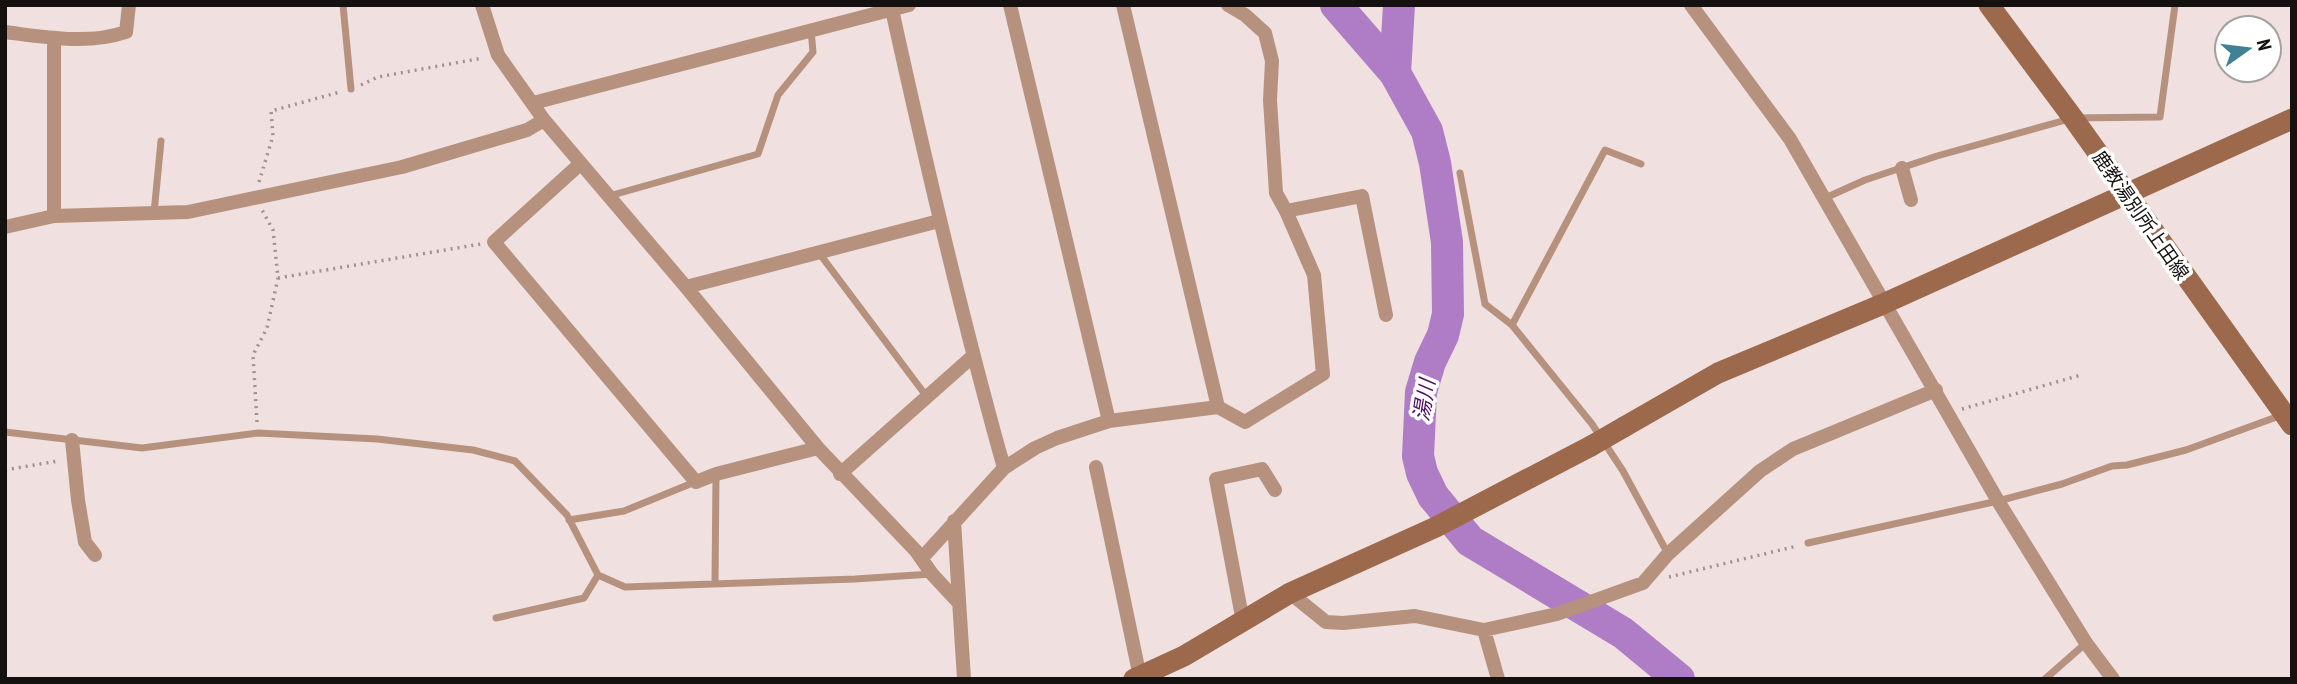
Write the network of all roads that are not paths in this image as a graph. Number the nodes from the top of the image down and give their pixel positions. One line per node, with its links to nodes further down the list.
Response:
1 (129, 5): 14 (street)
2 (343, 5): 15 (lane)
3 (482, 5): 16 (street)
4 (909, 5): 11 (street)
5 (1010, 5): 44 (street)
6 (1123, 5): 42 (street)
7 (1228, 5): 29 (street)
8 (1691, 5): 27 (street)
9 (1989, 5): 17 (street, 鹿教湯別所上田線)
10 (2175, 5): 17 (lane)
11 (892, 7): 12 (street); 32 (street)
12 (811, 30): 16 (street); 26 (lane)
13 (5, 32): 14 (street)
14 (54, 38): 31 (street)
15 (351, 89)
16 (533, 103): 19 (street)
17 (2073, 118): 23 (lane); 25 (street, 鹿教湯別所上田線)
18 (2292, 119): 25 (street)
19 (544, 120): 21 (street); 30 (street)
20 (161, 141): 30 (lane)
21 (580, 164): 26 (street); 52 (street)
22 (1641, 164): 38 (lane)
23 (1902, 168): 27 (lane); 28 (street)
24 (1460, 173): 38 (lane)
25 (2127, 195): 36 (street); 43 (street, 鹿教湯別所上田線)
26 (608, 196): 35 (street)
27 (1823, 199): 36 (street)
28 (1911, 200)
29 (1286, 211): 37 (street); 42 (street)
30 (154, 215): 31 (street)
31 (54, 216): 33 (street)
32 (939, 221): 34 (street); 39 (street)
33 (5, 227)
34 (819, 253): 35 (street); 41 (lane)
35 (686, 287): 47 (street)
36 (1883, 303): 40 (street); 64 (street, bridge)
37 (1387, 315)
38 (1512, 325): 58 (lane)
39 (972, 356): 41 (street); 49 (street)
40 (1936, 390): 54 (street); 58 (street)
41 (926, 397): 51 (street)
42 (1217, 407): 44 (street)
43 (2289, 417): 54 (lane)
44 (1109, 421): 49 (street)
45 (5, 432): 46 (lane)
46 (72, 440): 55 (lane); 59 (street)
47 (818, 448): 50 (street); 51 (street)
48 (1096, 467): 70 (street)
49 (1004, 468): 56 (street)
50 (716, 474): 52 (street); 63 (lane)
51 (841, 474): 60 (street)
52 (696, 482): 55 (lane)
53 (1275, 490): 67 (street)
54 (1998, 501): 57 (lane); 69 (street)
55 (569, 520): 62 (lane)
56 (954, 521): 60 (street); 65 (street)
57 (1808, 543)
58 (1668, 554): 68 (street)
59 (95, 555)
60 (922, 558): 61 (street)
61 (932, 574): 63 (lane); 65 (street)
62 (598, 575): 63 (lane); 66 (lane)
63 (715, 584)
64 (1290, 593): 67 (street); 68 (street)
65 (958, 602): 71 (street)
66 (496, 618)
67 (1243, 622): 70 (street)
68 (1483, 630): 72 (street)
69 (2086, 643): 73 (lane); 74 (street)
70 (1137, 678)
71 (964, 679)
72 (1498, 679)
73 (2045, 679)
74 (2113, 679)

